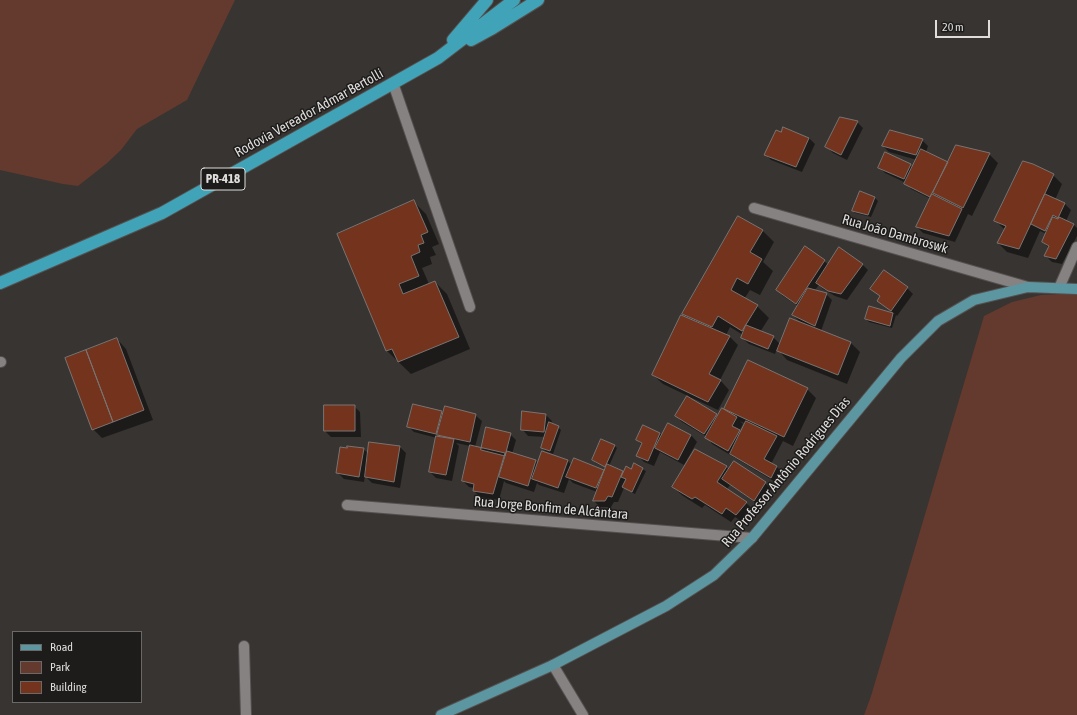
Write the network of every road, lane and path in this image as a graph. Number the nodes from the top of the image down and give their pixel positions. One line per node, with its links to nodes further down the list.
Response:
1 (487, 0): 4 (highway)
2 (514, 0): 4 (highway, Rodovia Vereador Admar Bertolli / PR-418)
3 (538, 0): 4 (highway)
4 (438, 58): 5 (highway, Rodovia Vereador Admar Bertolli / PR-418)
5 (393, 83): 8 (highway, Rodovia Vereador Admar Bertolli / PR-418); 12 (street)
6 (754, 208): 9 (street, Rua João Dambroswk)
7 (1077, 247): 10 (street)
8 (0, 283)
9 (1028, 287): 10 (main road, Rua Professor Antônio Rodrigues Dias); 14 (main road, Rua Professor Antônio Rodrigues Dias)
10 (1059, 288): 11 (main road, Rua Professor Antônio Rodrigues Dias)
11 (1077, 289)
12 (470, 307)
13 (347, 505): 14 (street, Rua Jorge Bonfim de Alcântara)
14 (752, 538): 16 (main road, Rua Professor Antônio Rodrigues Dias)
15 (244, 646): 17 (street)
16 (553, 665): 18 (main road, Rua Professor Antônio Rodrigues Dias); 19 (street)
17 (246, 715)
18 (441, 715)
19 (583, 715)

